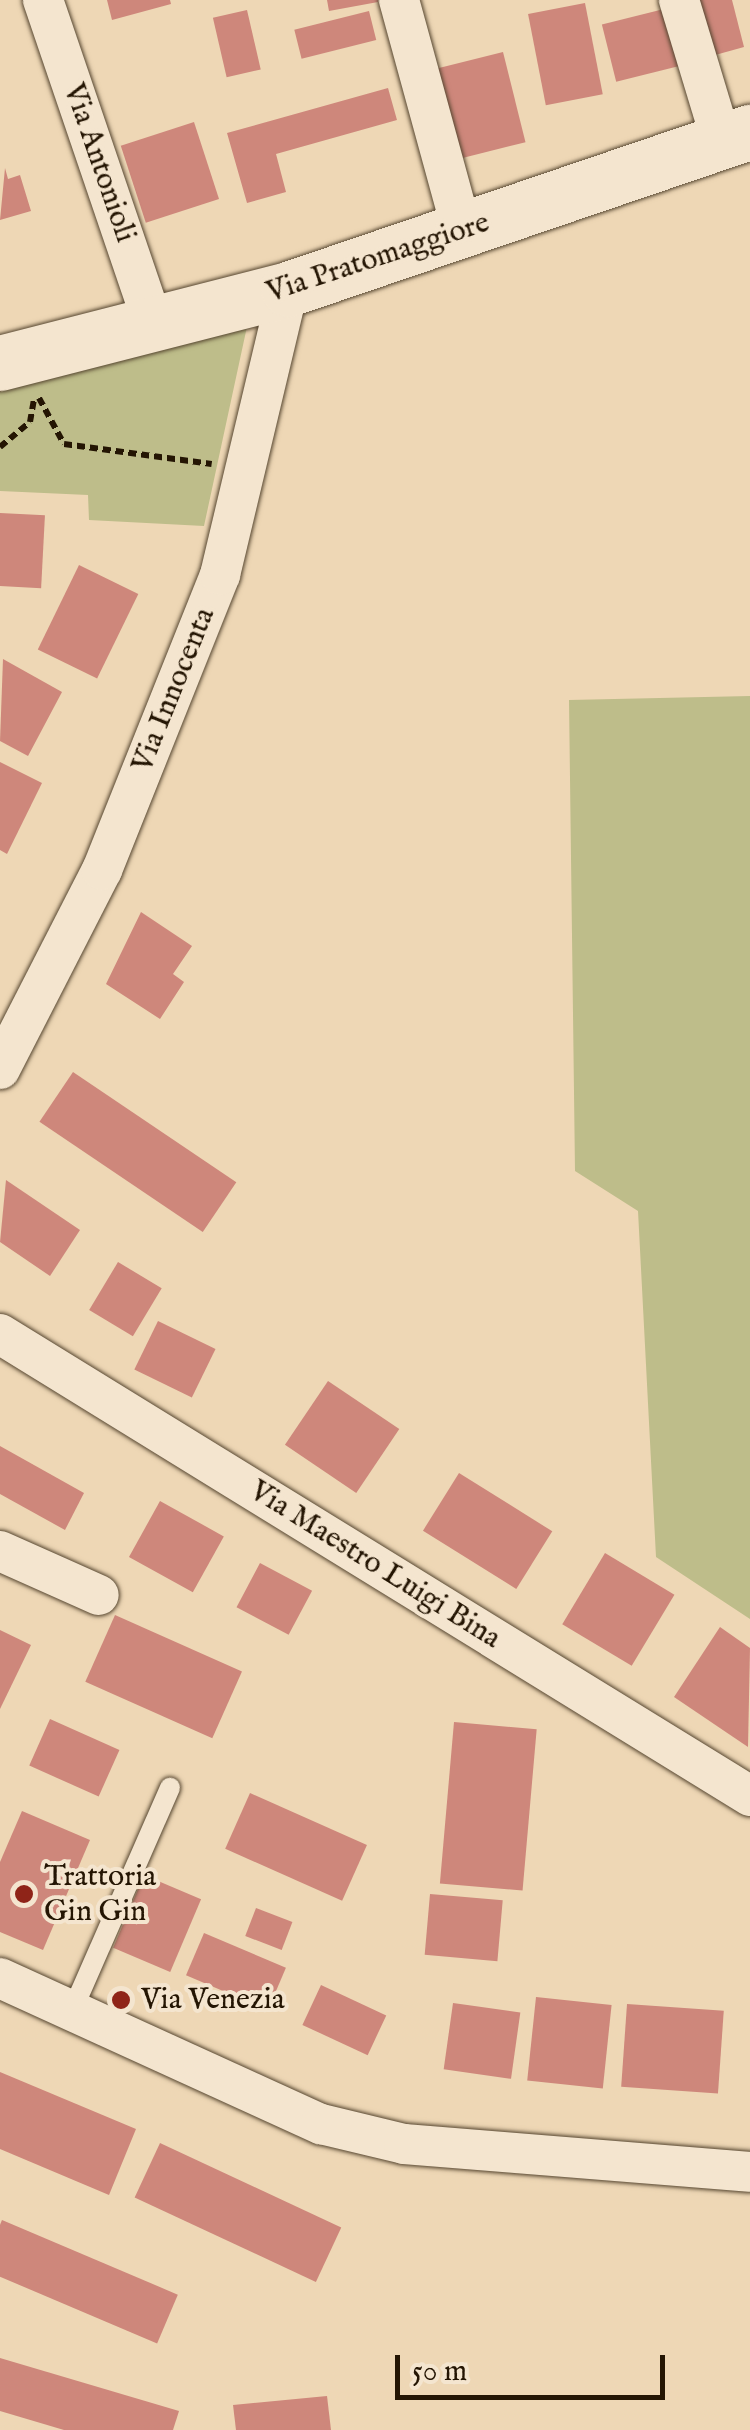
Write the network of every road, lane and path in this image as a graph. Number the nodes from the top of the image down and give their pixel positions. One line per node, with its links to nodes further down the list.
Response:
1 (43, 0): 7 (street, Via Antonioli)
2 (398, 0): 5 (street)
3 (679, 0): 4 (street)
4 (736, 137): 5 (street, Via Pratomaggiore)
5 (462, 231): 6 (street, Via Pratomaggiore)
6 (288, 289): 7 (street, Via Pratomaggiore); 10 (street, Via Innocenta)
7 (154, 326): 8 (street, Via Pratomaggiore)
8 (0, 363)
9 (0, 447): 10 (path)
10 (246, 486): 11 (street, Via Innocenta)
11 (0, 1069)
12 (0, 1334): 16 (street, Via Maestro Luigi Bina)
13 (0, 1551): 14 (street)
14 (100, 1595)
15 (170, 1788): 18 (lane)
16 (750, 1796)
17 (0, 1978): 18 (street)
18 (72, 2011): 19 (street)
19 (750, 2172)

